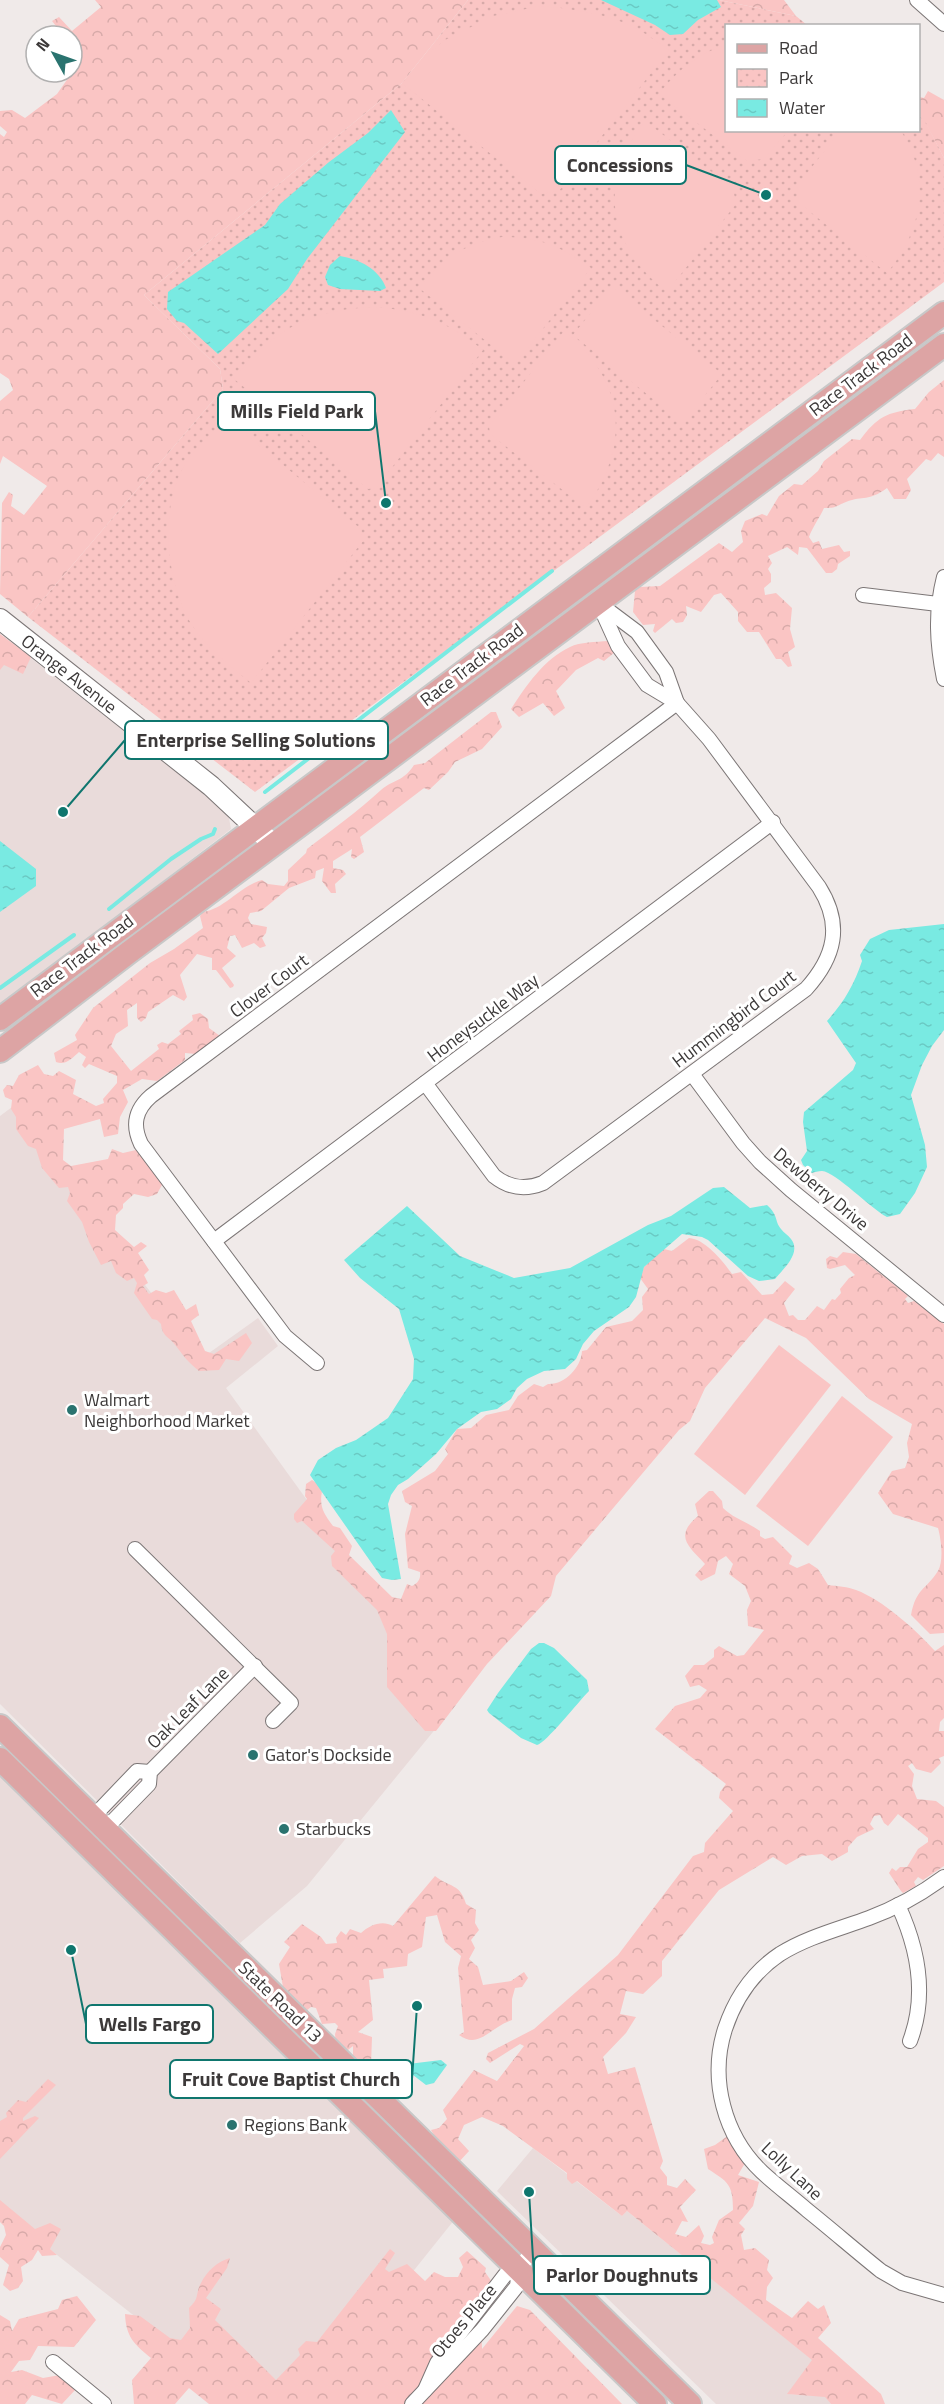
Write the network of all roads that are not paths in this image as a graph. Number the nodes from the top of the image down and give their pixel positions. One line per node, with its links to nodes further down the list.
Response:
1 (917, 0): 2 (street)
2 (944, 24)
3 (944, 313): 5 (main road, Race Track Road)
4 (944, 345): 6 (main road, Race Track Road)
5 (879, 361): 6 (street); 8 (main road, Race Track Road)
6 (895, 382): 10 (main road, Race Track Road)
7 (944, 577): 11 (street)
8 (585, 580): 10 (street); 16 (main road, Race Track Road)
9 (862, 595): 11 (street)
10 (598, 602): 14 (street, Hummingbird Court); 14 (street, Hummingbird Court); 17 (main road, Race Track Road)
11 (938, 604): 13 (street)
12 (0, 619): 16 (street, Orange Avenue)
13 (944, 679)
14 (677, 703): 15 (street, Hummingbird Court); 22 (street, Clover Court)
15 (773, 822): 20 (street, Hummingbird Court); 21 (street, Honeysuckle Way)
16 (255, 827): 17 (street, Orange Avenue); 18 (main road, Race Track Road)
17 (274, 845): 19 (main road, Race Track Road)
18 (0, 1019)
19 (0, 1051)
20 (692, 1074): 21 (street, Hummingbird Court); 23 (street, Dewberry Drive)
21 (425, 1083): 22 (street, Honeysuckle Way)
22 (214, 1241): 24 (street, Clover Court)
23 (944, 1315)
24 (317, 1363)
25 (135, 1550): 26 (street)
26 (255, 1666): 27 (street); 30 (street, Oak Leaf Lane)
27 (273, 1721)
28 (0, 1726): 30 (main road, State Road 13)
29 (0, 1759): 31 (main road, State Road 13)
30 (97, 1822): 31 (main road); 35 (main road, State Road 13)
31 (75, 1833): 36 (main road, State Road 13)
32 (944, 1876): 33 (street, Lolly Lane)
33 (898, 1905): 34 (street); 37 (street, Lolly Lane)
34 (910, 2041)
35 (533, 2250): 36 (street, Otoes Place); 42 (main road, State Road 13)
36 (519, 2269): 40 (street, Otoes Place); 41 (main road, State Road 13)
37 (944, 2295)
38 (53, 2362): 39 (street)
39 (105, 2404)
40 (412, 2404)
41 (655, 2404)
42 (690, 2404)

